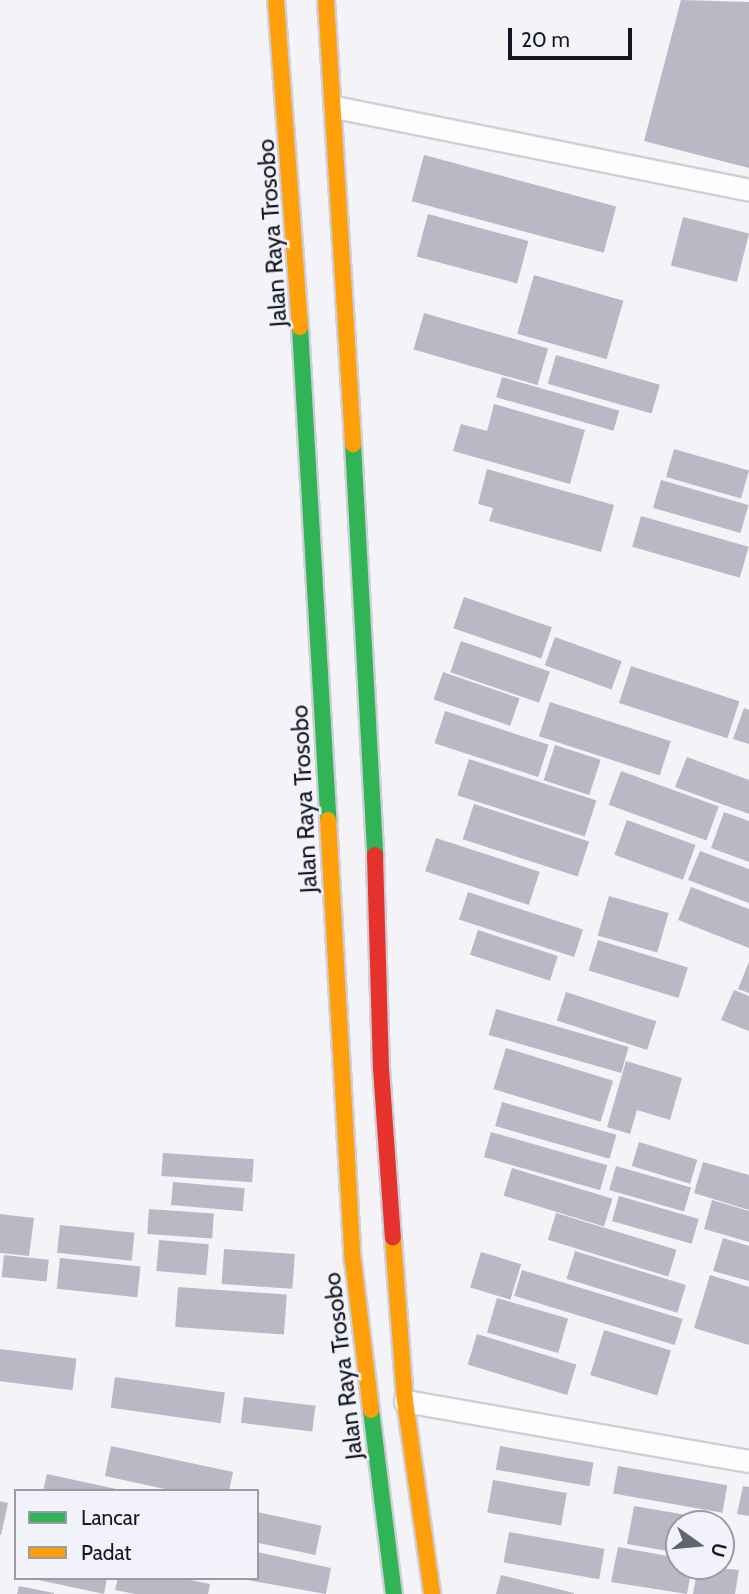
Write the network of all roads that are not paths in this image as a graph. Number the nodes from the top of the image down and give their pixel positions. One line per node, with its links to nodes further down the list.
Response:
1 (276, 0): 7 (highway, Jalan Raya Trosobo)
2 (326, 0): 3 (highway)
3 (335, 107): 4 (lane); 5 (highway)
4 (749, 190)
5 (405, 1401): 6 (lane); 8 (highway)
6 (749, 1461)
7 (394, 1594)
8 (432, 1594)

